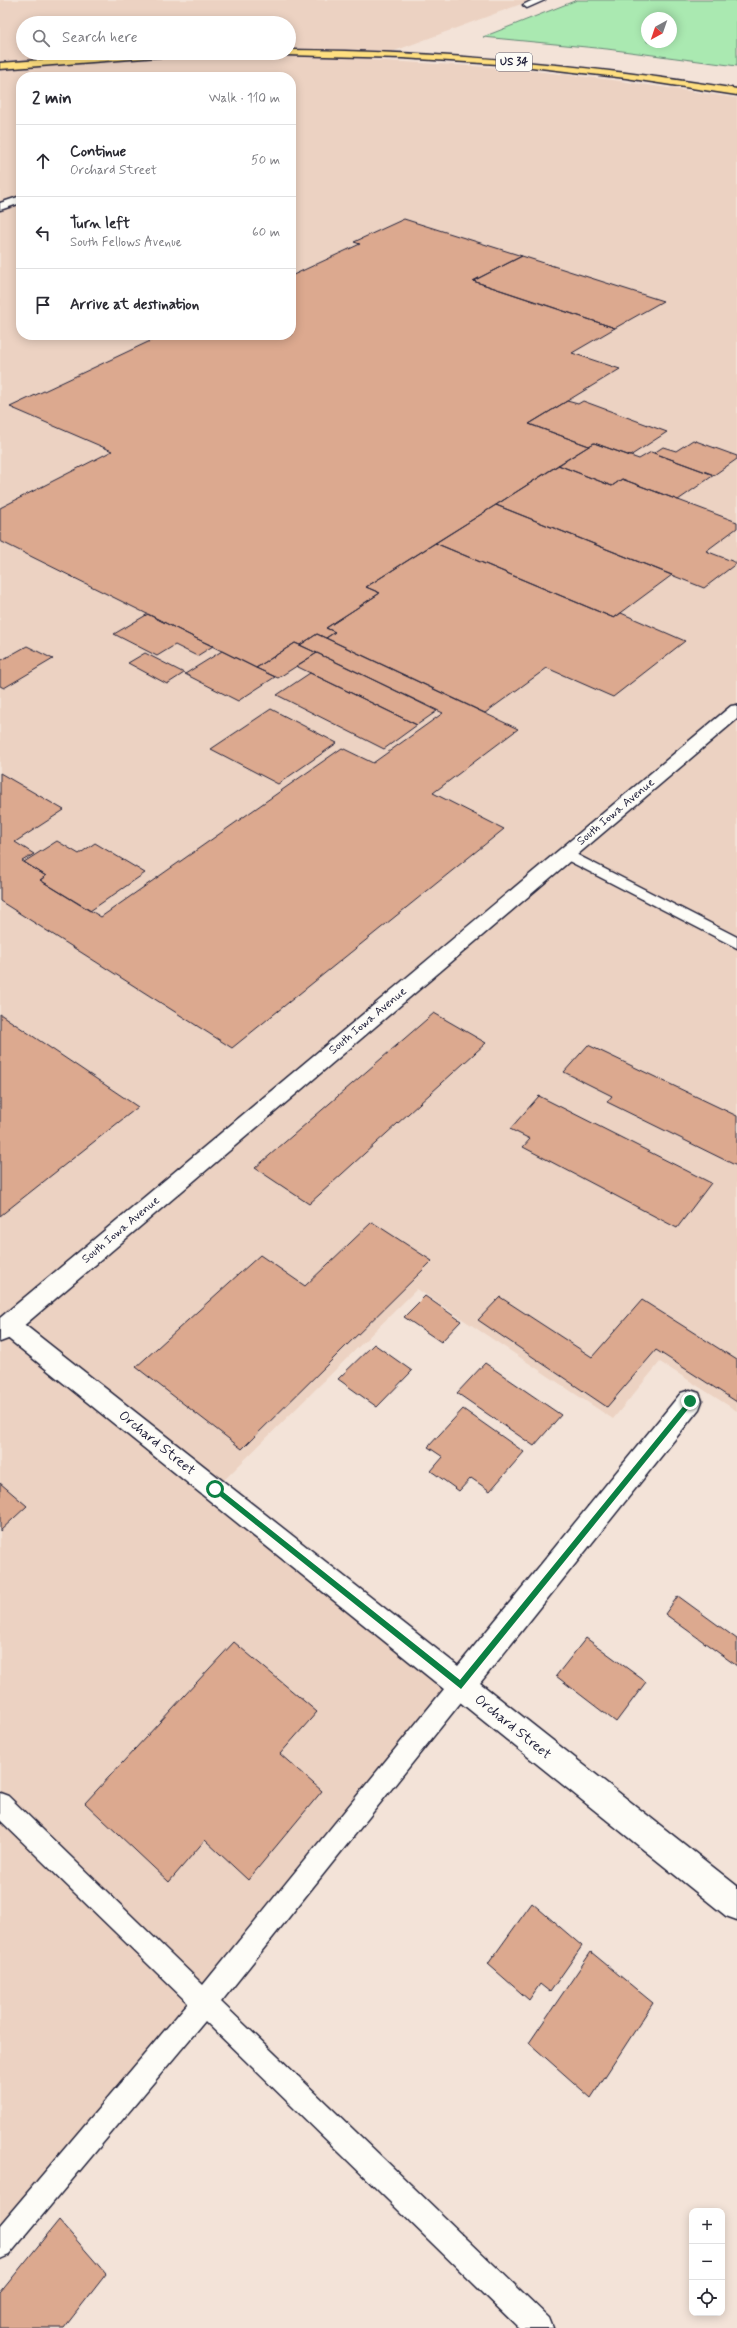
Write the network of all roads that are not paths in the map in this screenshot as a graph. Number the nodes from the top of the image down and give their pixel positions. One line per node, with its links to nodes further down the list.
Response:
1 (541, 0): 2 (main road)
2 (527, 5)
3 (296, 44): 5 (highway, US 34)
4 (296, 53): 10 (highway, US 34)
5 (520, 53)
6 (16, 56): 7 (highway)
7 (0, 57)
8 (79, 60): 9 (highway)
9 (0, 66)
10 (737, 92)
11 (16, 201): 12 (main road)
12 (0, 206)
13 (737, 710): 14 (main road, South Iowa Avenue)
14 (566, 854): 15 (lane); 16 (main road, South Iowa Avenue)
15 (737, 943)
16 (4, 1328): 18 (main road, Orchard Street)
17 (690, 1401): 18 (main road)
18 (461, 1685): 20 (main road, Orchard Street); 21 (lane)
19 (0, 1804): 21 (lane)
20 (737, 1905)
21 (204, 2003): 22 (lane); 23 (lane)
22 (0, 2246)
23 (539, 2328)

